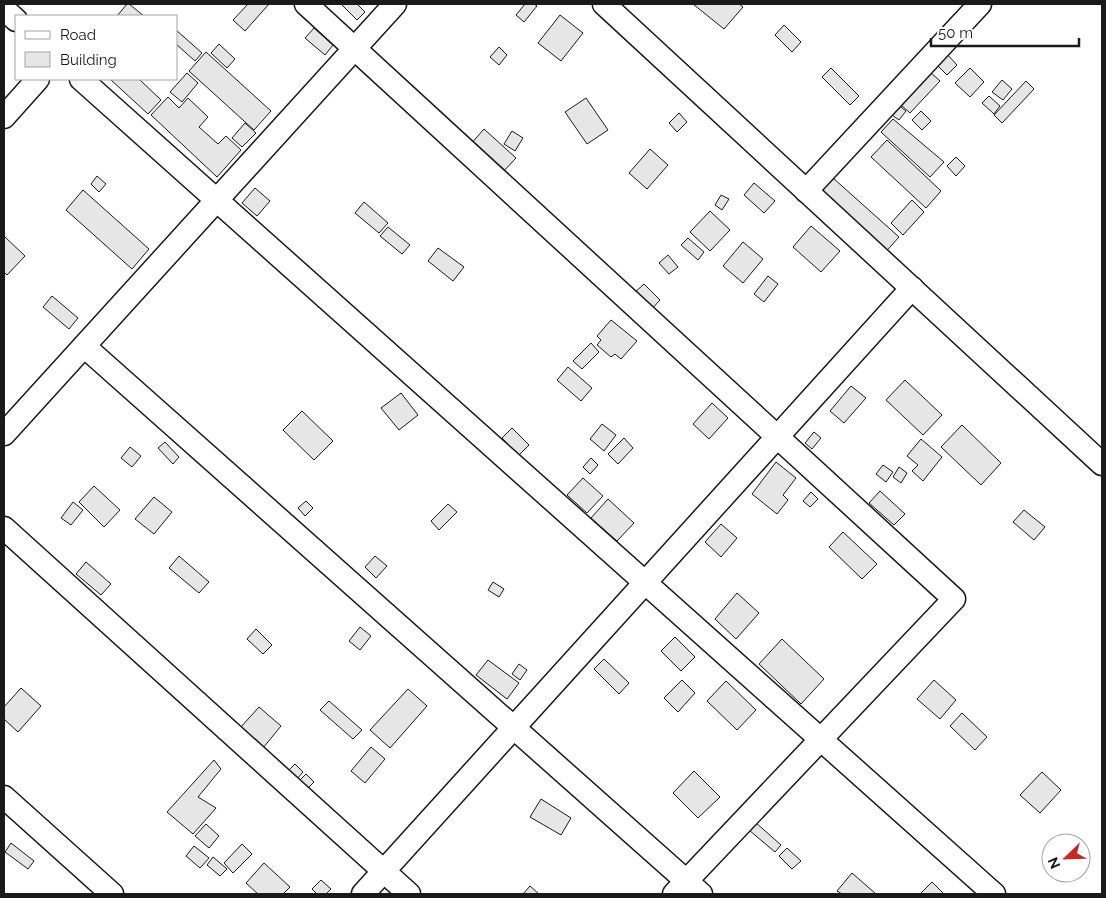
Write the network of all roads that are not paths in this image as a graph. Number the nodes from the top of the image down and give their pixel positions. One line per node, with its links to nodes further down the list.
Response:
1 (306, 4): 7 (street)
2 (395, 4): 7 (street)
3 (604, 4): 11 (street)
4 (980, 4): 11 (street)
5 (4, 9): 6 (street)
6 (15, 19)
7 (355, 48): 12 (street); 16 (street)
8 (37, 80): 10 (street)
9 (83, 80): 12 (street)
10 (4, 118)
11 (806, 191): 13 (street)
12 (217, 200): 14 (street); 19 (street)
13 (912, 288): 16 (street); 17 (street)
14 (84, 346): 15 (street); 20 (street)
15 (4, 434)
16 (778, 436): 19 (street); 21 (street)
17 (1102, 464)
18 (4, 528): 23 (street)
19 (645, 582): 20 (street); 21 (street)
20 (514, 728): 23 (street); 24 (street)
21 (821, 739): 24 (street); 28 (street)
22 (4, 797): 25 (street)
23 (384, 871): 26 (street); 27 (street)
24 (687, 890)
25 (112, 894)
26 (363, 894)
27 (409, 894)
28 (994, 894)

